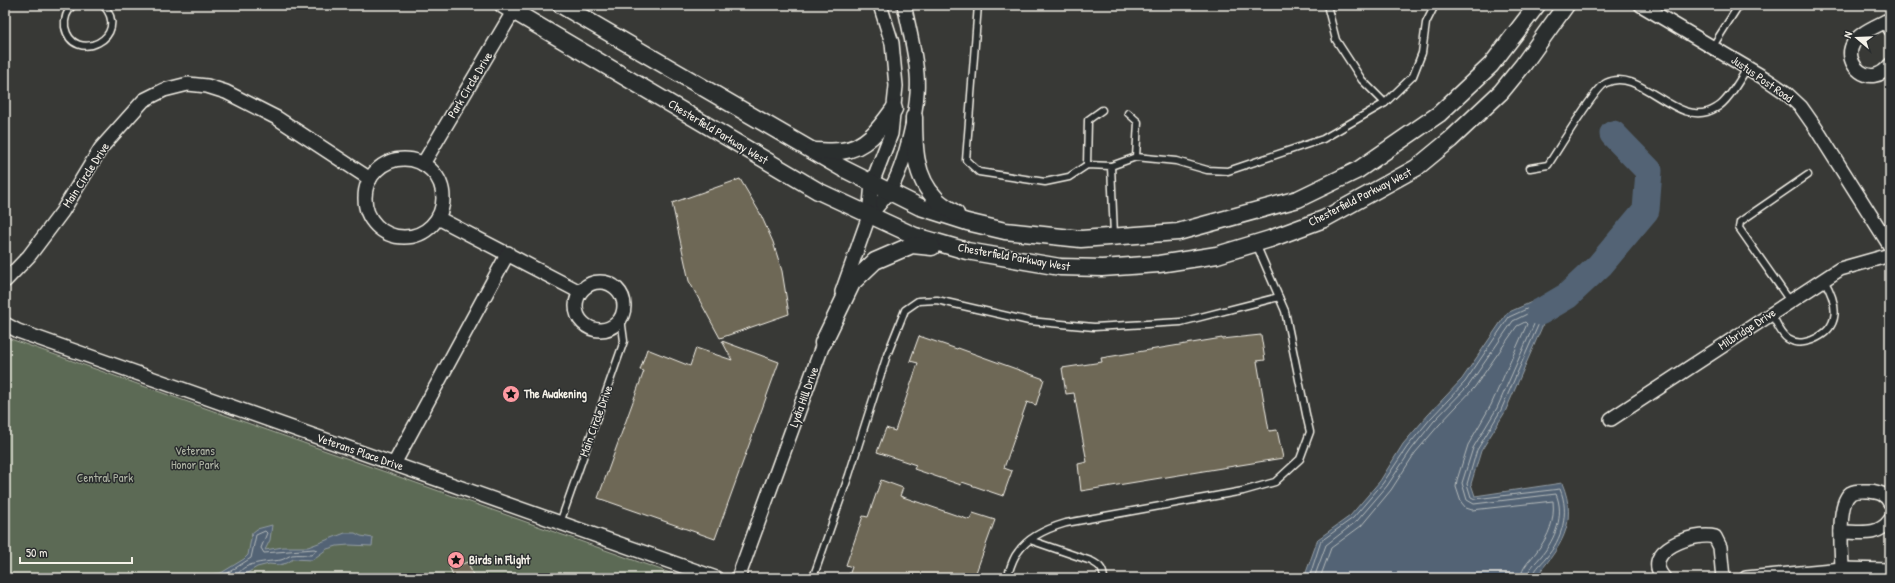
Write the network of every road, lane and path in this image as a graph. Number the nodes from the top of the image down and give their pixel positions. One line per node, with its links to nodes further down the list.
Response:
1 (74, 5): 2 (lane)
2 (103, 5)
3 (561, 5): 23 (street, Chesterfield Parkway West)
4 (880, 5): 19 (street)
5 (904, 5): 22 (street)
6 (978, 5): 26 (lane)
7 (1327, 5): 18 (lane)
8 (1435, 5): 18 (lane)
9 (1537, 5): 36 (street, Chesterfield Parkway West)
10 (1566, 5): 37 (street, Chesterfield Parkway West)
11 (1641, 5): 15 (street, Justus Post Road)
12 (1739, 5): 15 (lane)
13 (511, 7): 25 (street, Park Circle Drive); 33 (street, Chesterfield Parkway West)
14 (1889, 23): 16 (street)
15 (1713, 46): 17 (street, Justus Post Road)
16 (1890, 65)
17 (1748, 68): 28 (lane); 38 (street, Justus Post Road)
18 (1385, 103): 24 (lane)
19 (894, 109): 23 (street); 31 (street)
20 (1102, 110): 26 (lane)
21 (1128, 113): 24 (lane)
22 (914, 117): 32 (street); 35 (street)
23 (812, 151): 31 (street, Chesterfield Parkway West)
24 (1136, 157): 27 (lane)
25 (423, 164): 30 (street); 34 (street)
26 (1087, 165): 27 (lane)
27 (1111, 166): 36 (lane)
28 (1530, 168)
29 (1808, 175): 46 (lane)
30 (370, 179): 34 (street); 43 (street, Main Circle Drive)
31 (872, 184): 32 (street, Chesterfield Parkway West); 33 (street)
32 (889, 192): 33 (street); 35 (street, Chesterfield Parkway West)
33 (869, 216): 39 (street, Chesterfield Parkway West); 50 (street, Lydia Hill Drive)
34 (438, 218): 40 (street)
35 (967, 222): 36 (street, Chesterfield Parkway West)
36 (1114, 237)
37 (1256, 244): 39 (street, Chesterfield Parkway West); 45 (lane)
38 (1890, 246)
39 (963, 250): 50 (street)
40 (508, 253): 44 (street); 52 (street)
41 (1890, 255): 42 (street, Milbridge Drive)
42 (1823, 279): 46 (street, Milbridge Drive); 47 (lane)
43 (5, 281)
44 (580, 292): 48 (street, Main Circle Drive); 48 (street)
45 (1278, 297): 57 (lane); 62 (lane)
46 (1790, 301): 47 (street, Milbridge Drive)
47 (1771, 313): 51 (street, Milbridge Drive)
48 (621, 318): 55 (lane, Main Circle Drive)
49 (5, 324): 52 (street, Veterans Place Drive)
50 (823, 343): 61 (street, Lydia Hill Drive)
51 (1611, 419)
52 (394, 464): 55 (street, Veterans Place Drive)
53 (1890, 503): 56 (street)
54 (1890, 520): 56 (street)
55 (560, 523): 60 (street, Veterans Place Drive)
56 (1842, 532): 58 (street)
57 (1030, 540): 63 (lane); 64 (lane)
58 (1842, 569): 59 (street); 67 (street)
59 (1890, 570)
60 (716, 578)
61 (738, 578)
62 (814, 578)
63 (1007, 578)
64 (1104, 578)
65 (1664, 578): 66 (street)
66 (1723, 578)
67 (1746, 578)

